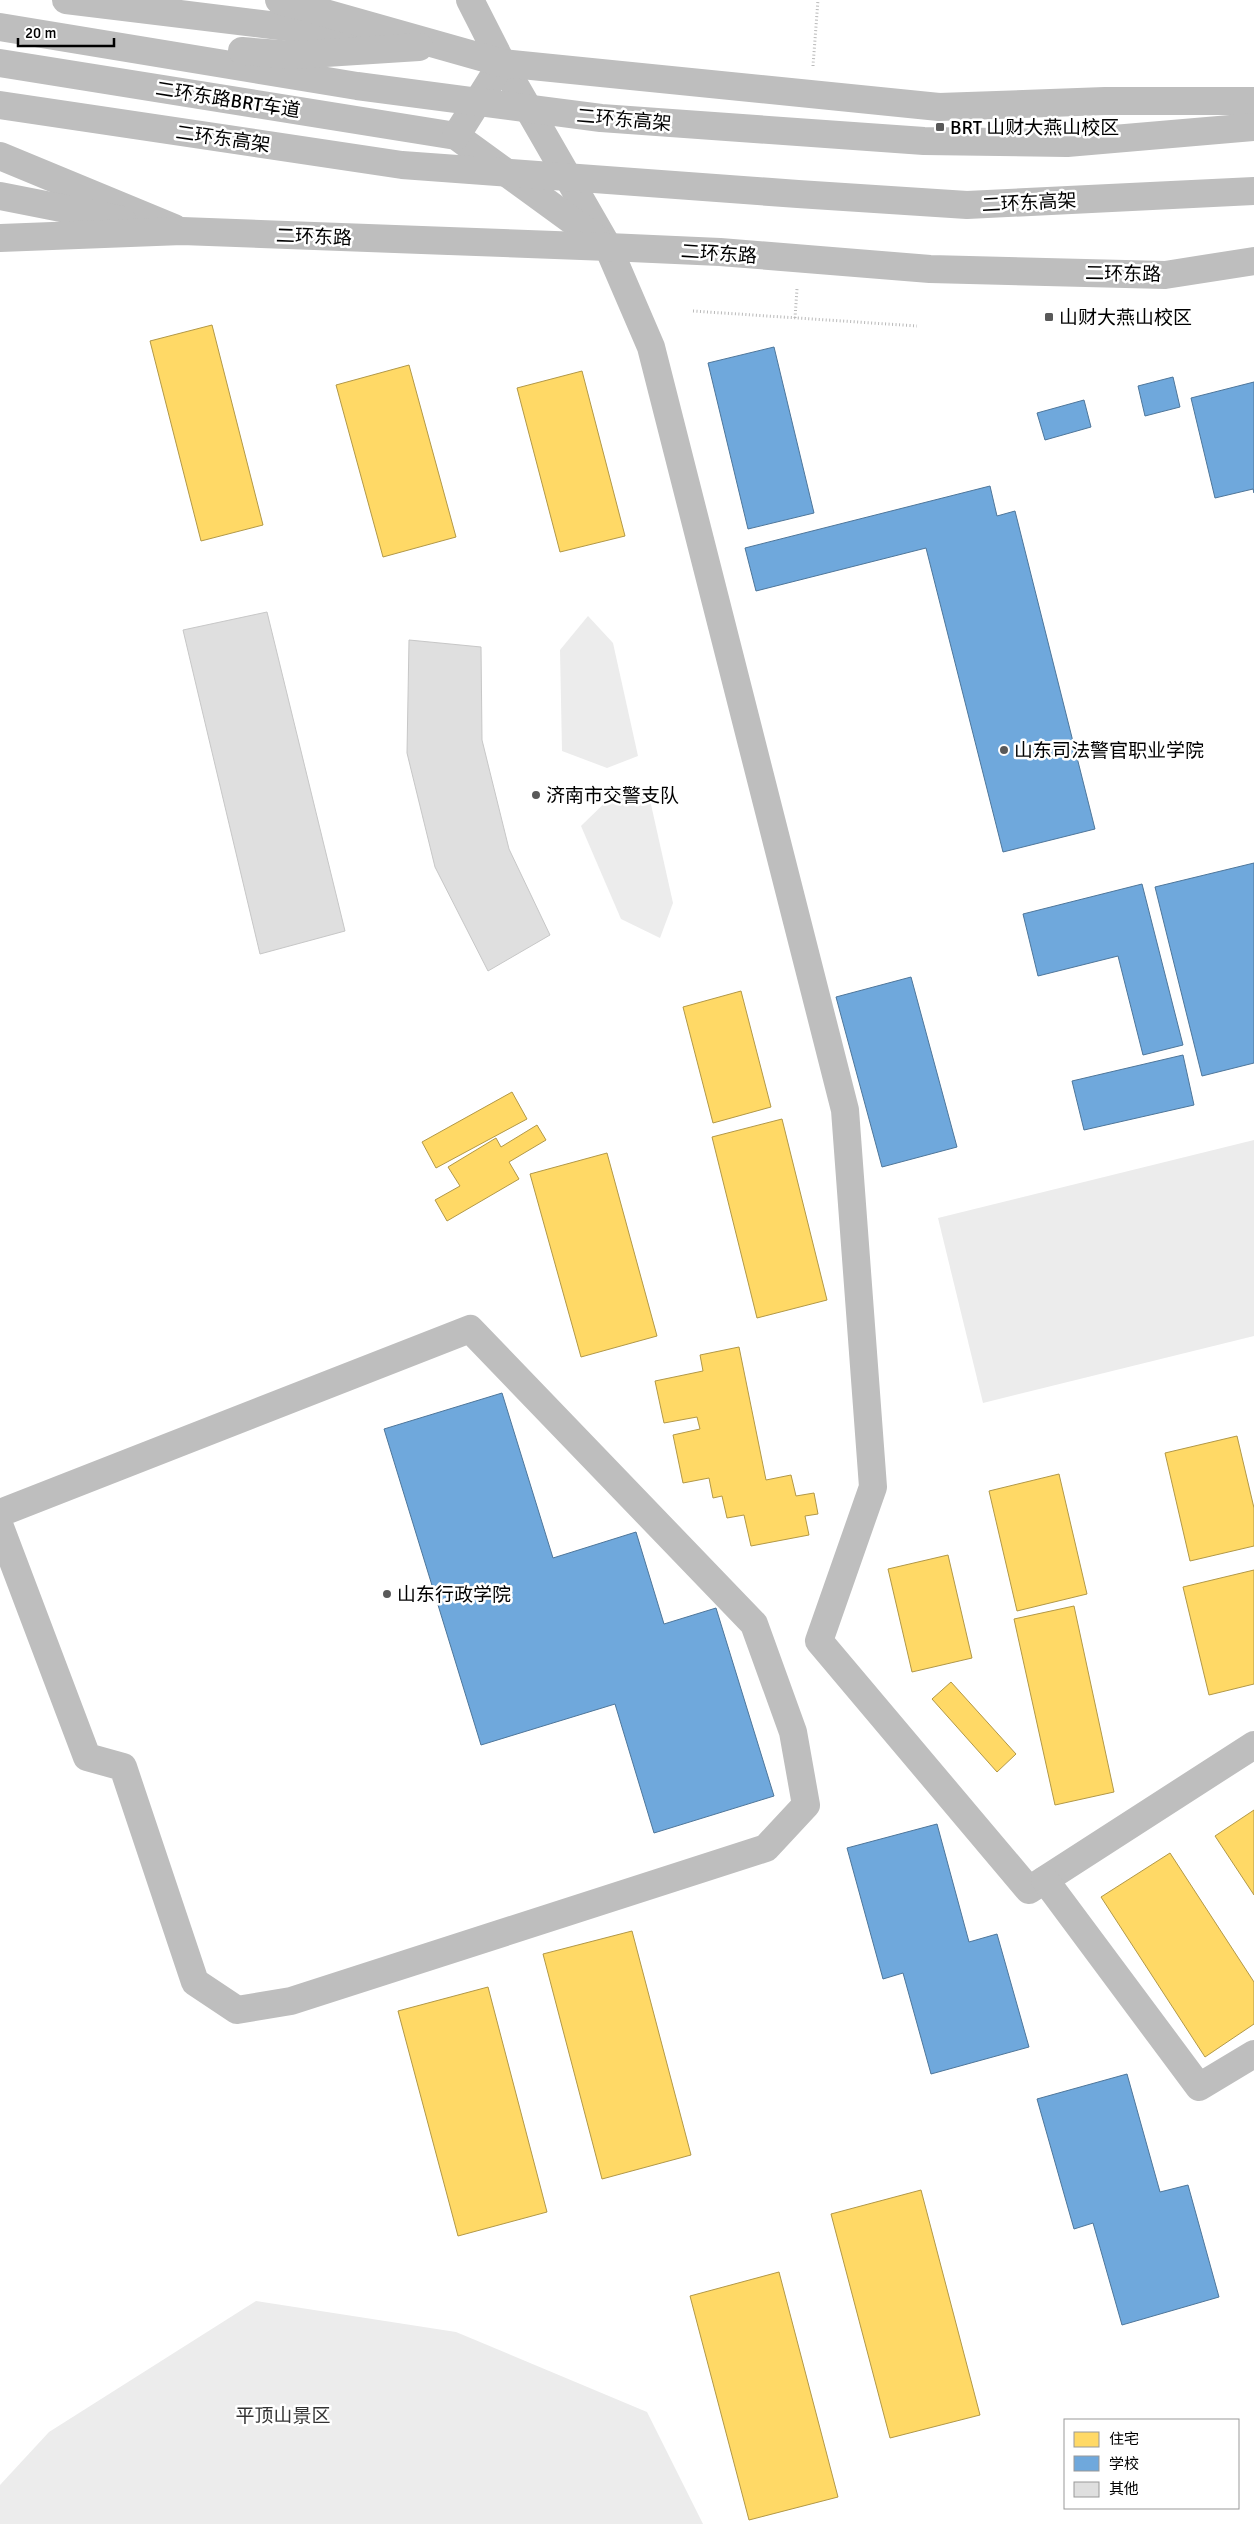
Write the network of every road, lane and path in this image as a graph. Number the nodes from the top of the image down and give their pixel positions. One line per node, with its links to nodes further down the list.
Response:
1 (66, 0): 6 (main road)
2 (279, 0): 6 (main road)
3 (470, 0): 8 (main road)
4 (0, 22): 6 (main road)
5 (0, 27): 11 (main road, 二环东高架)
6 (440, 46): 8 (main road)
7 (0, 62): 12 (main road, 二环东路BRT车道)
8 (502, 63): 9 (main road); 12 (main road); 18 (main road)
9 (1254, 101)
10 (0, 105): 14 (main road, 二环东高架)
11 (1254, 127)
12 (456, 136): 18 (main road, 二环东路BRT车道)
13 (0, 156): 16 (main road, 二环东路)
14 (1254, 191)
15 (0, 196): 16 (main road)
16 (182, 231): 17 (main road, 二环东路); 18 (main road, 二环东路)
17 (0, 238)
18 (608, 247): 19 (main road, 二环东路); 25 (main road)
19 (1254, 260)
20 (693, 311): 21 (path)
21 (917, 326)
22 (0, 1513): 23 (main road)
23 (0, 1527)
24 (1254, 1745): 25 (main road)
25 (1045, 1880): 26 (main road)
26 (1254, 2054)

